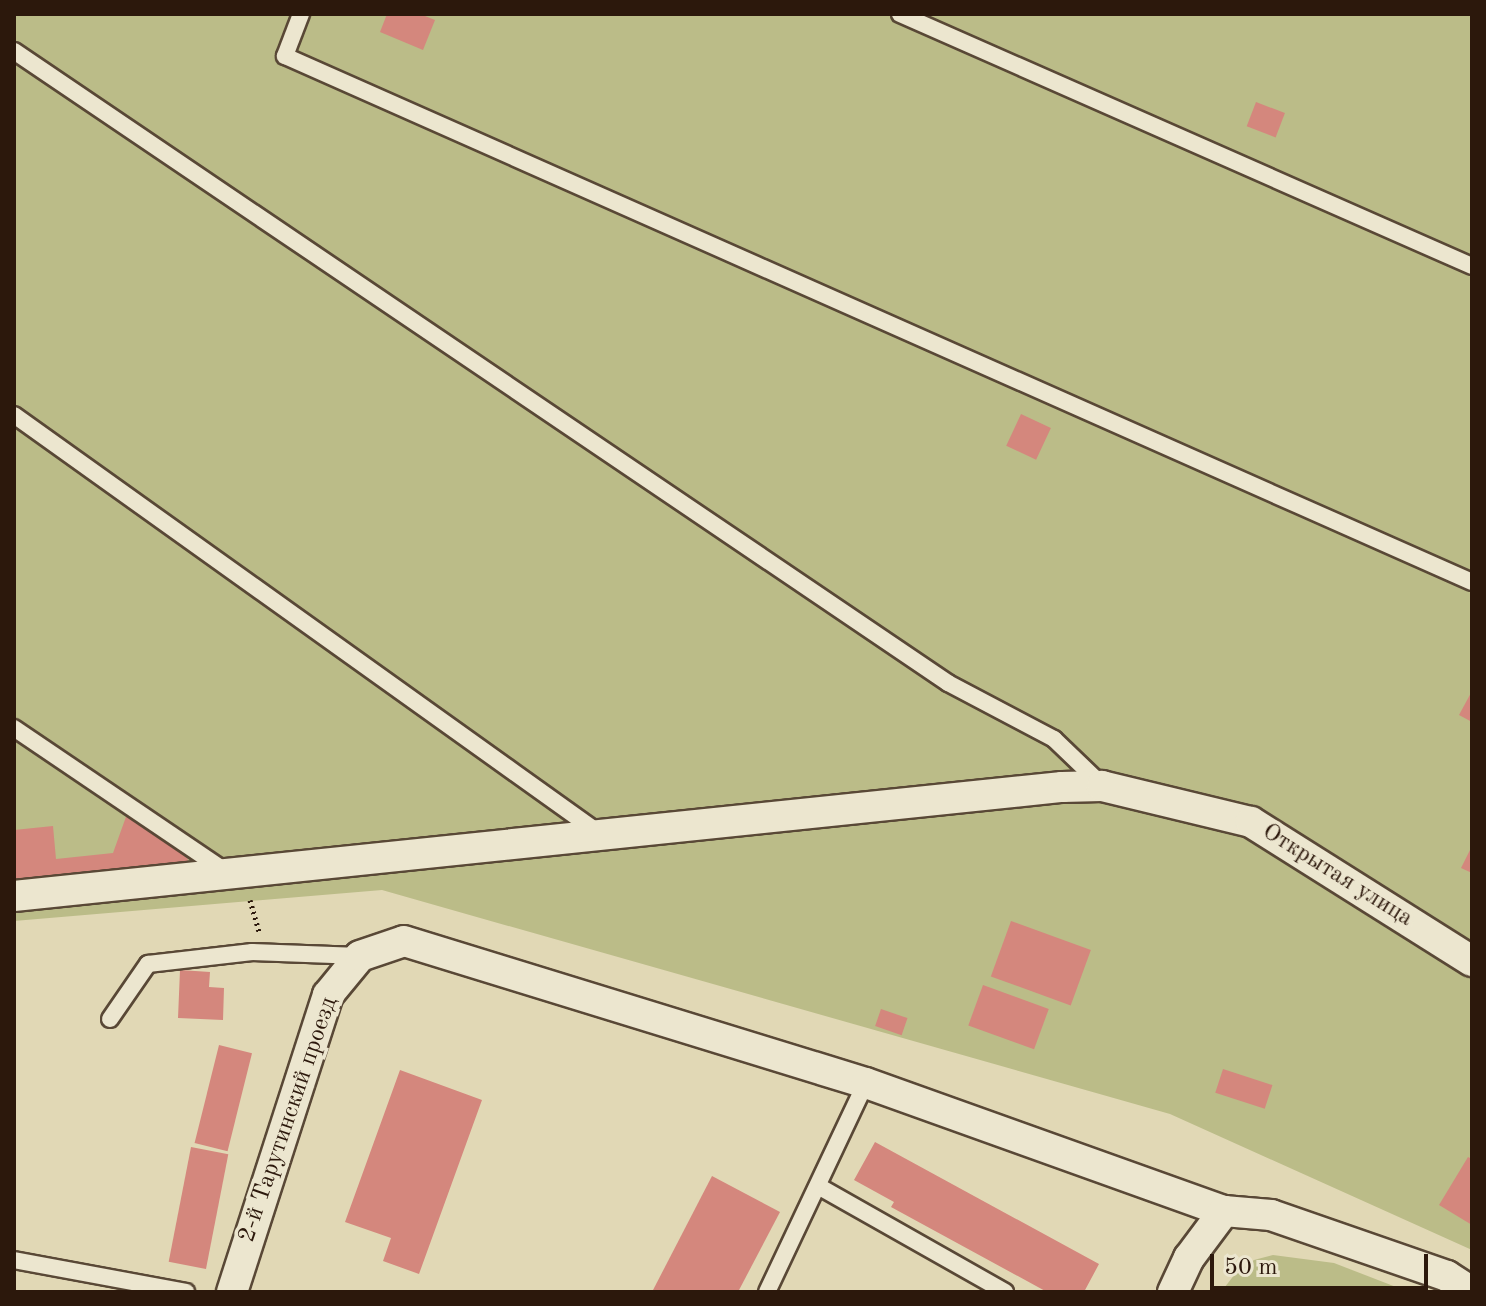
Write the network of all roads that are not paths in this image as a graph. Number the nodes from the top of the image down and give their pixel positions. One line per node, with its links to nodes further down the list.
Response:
1 (301, 14): 6 (lane)
2 (900, 14): 4 (lane)
3 (14, 51): 8 (lane)
4 (1472, 266)
5 (14, 415): 9 (lane)
6 (1472, 582)
7 (14, 728): 10 (lane)
8 (1102, 786): 9 (street, Открытая улица); 13 (street, Открытая улица)
9 (601, 834): 10 (street, Открытая улица)
10 (232, 875): 11 (street, Открытая улица)
11 (14, 896)
12 (360, 956): 14 (lane); 15 (street); 20 (street, 2-й Тарутинский проезд)
13 (1472, 961)
14 (110, 1019)
15 (866, 1083): 16 (lane); 17 (street)
16 (818, 1186): 21 (lane); 22 (lane)
17 (1224, 1211): 23 (street); 24 (street)
18 (14, 1260): 19 (lane)
19 (186, 1292)
20 (232, 1292)
21 (767, 1292)
22 (1005, 1292)
23 (1173, 1292)
24 (1472, 1292)

